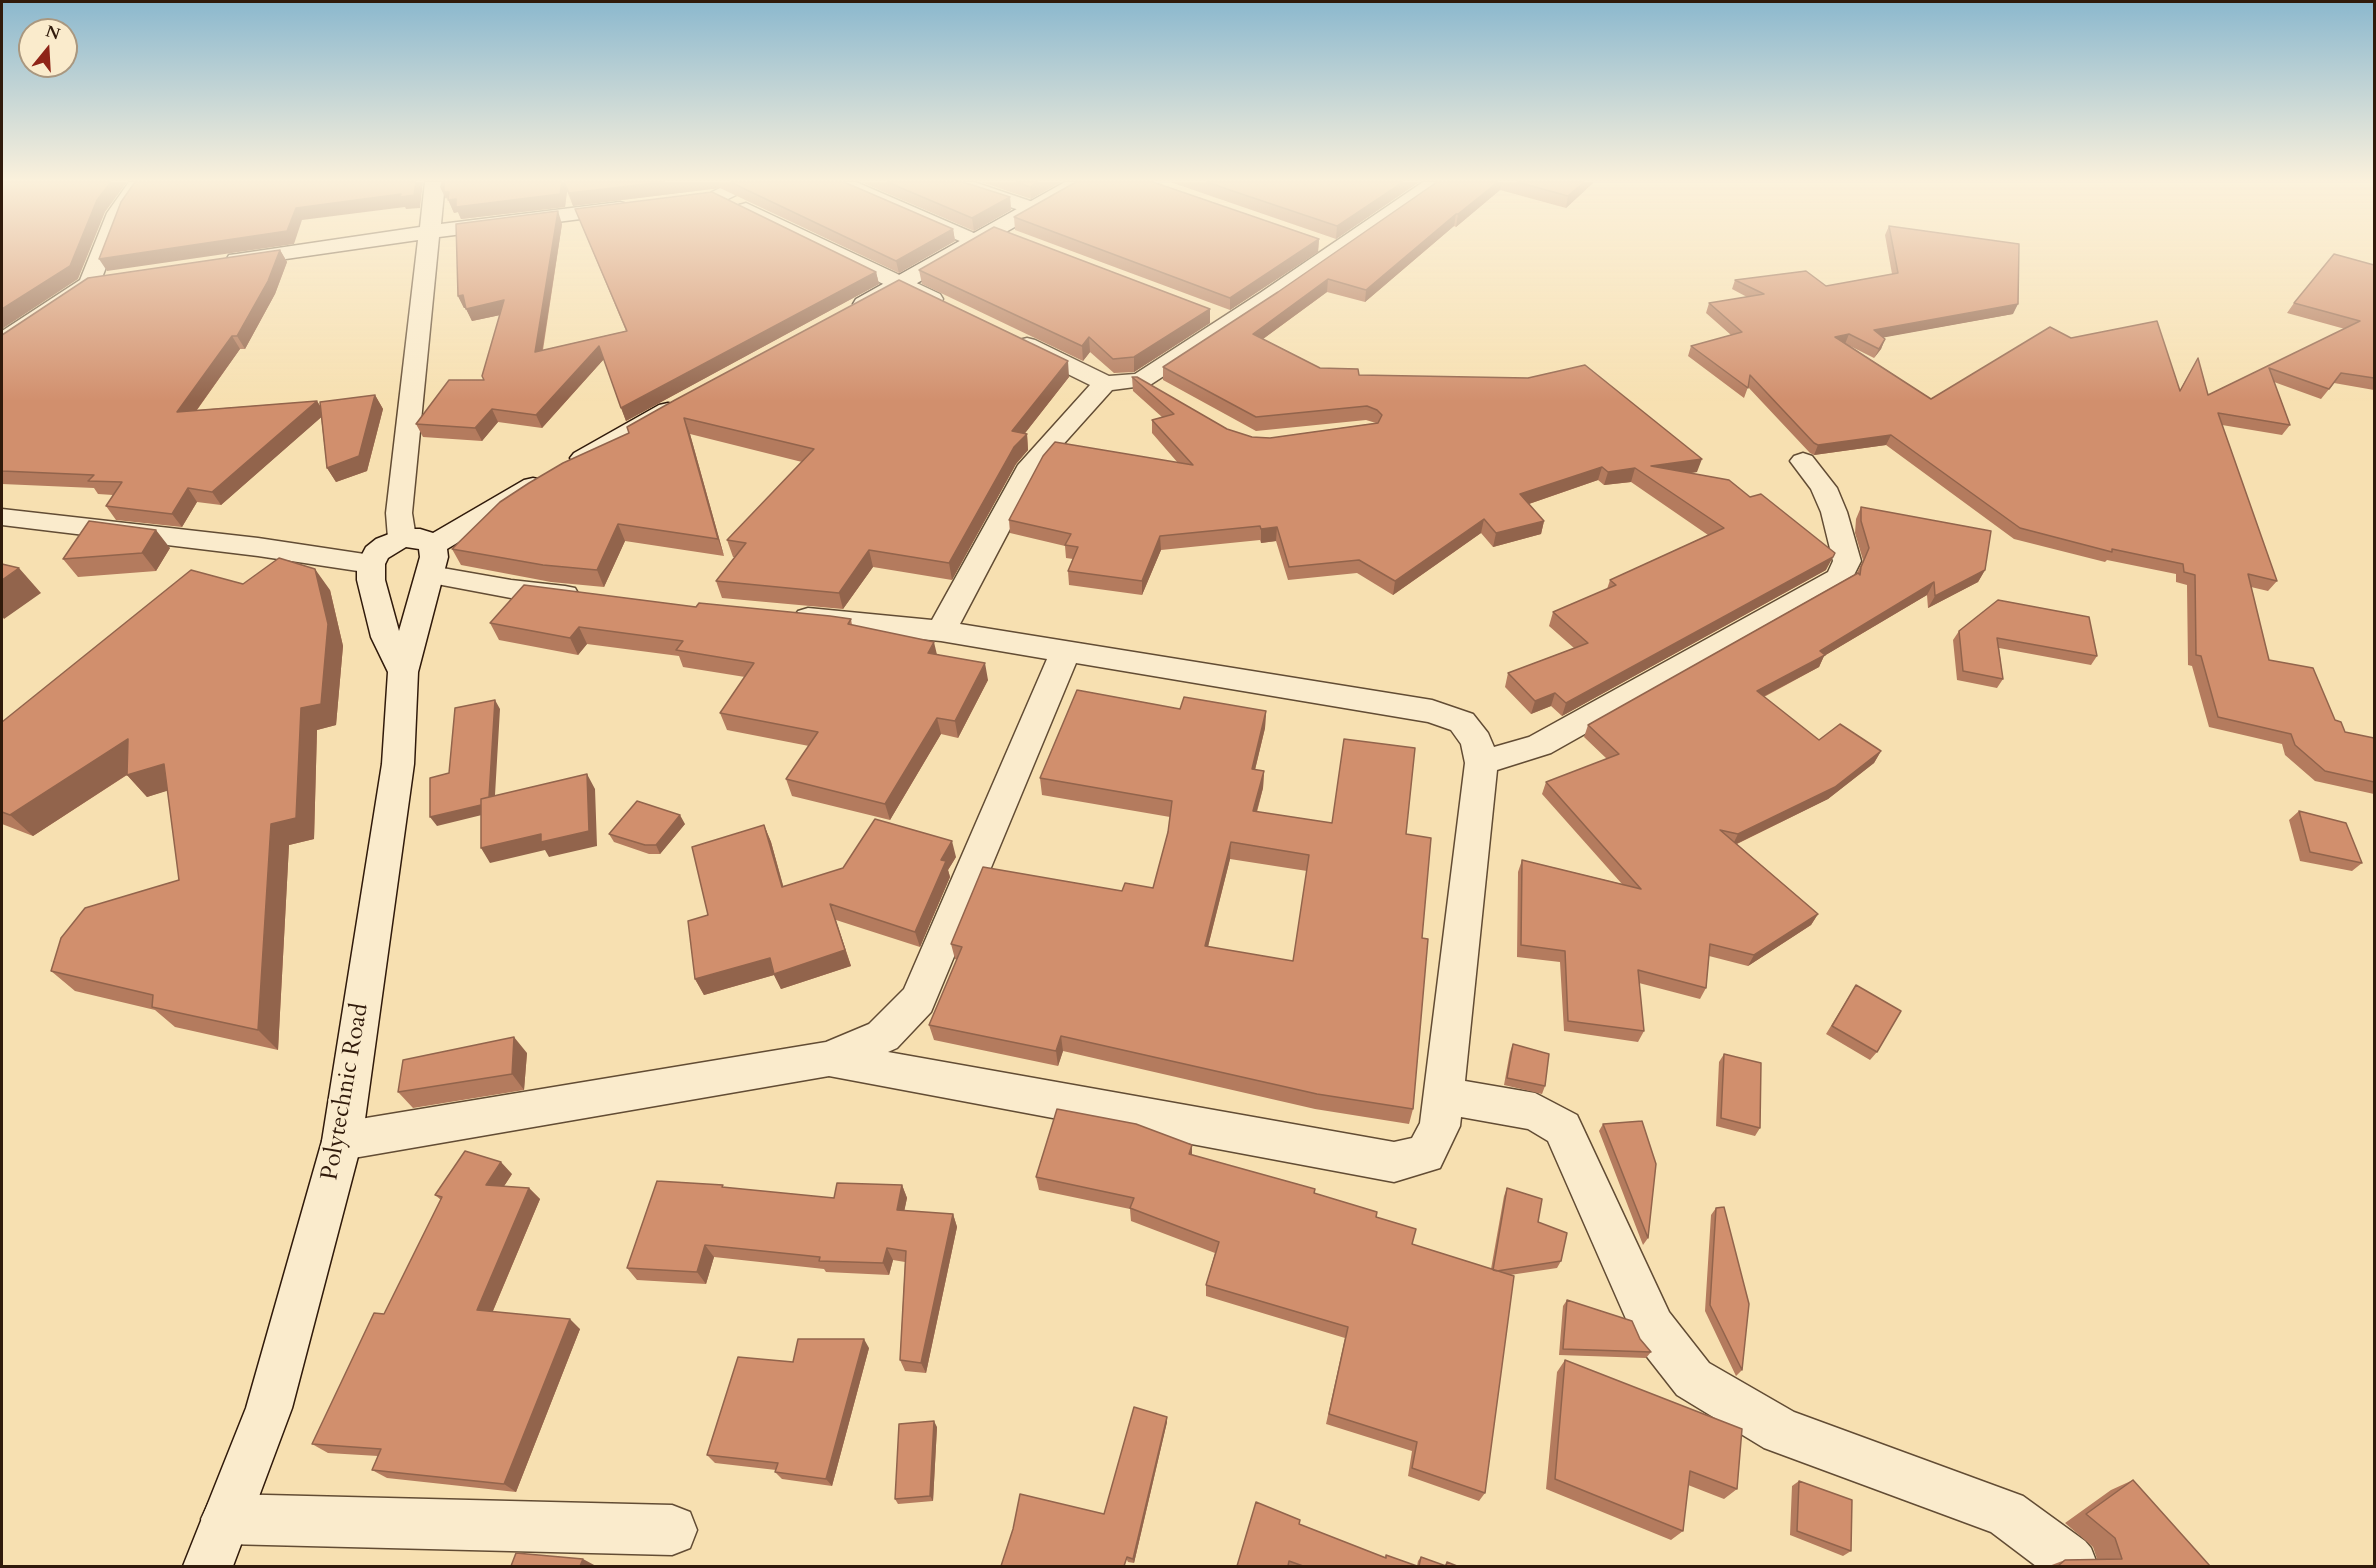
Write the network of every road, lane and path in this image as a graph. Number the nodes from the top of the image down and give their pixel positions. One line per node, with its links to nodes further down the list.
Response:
1 (101, 255): 9 (street)
2 (271, 255): 7 (street)
3 (427, 255): 21 (street)
4 (841, 255): 10 (street)
5 (959, 255): 10 (street)
6 (1329, 255): 14 (street)
7 (218, 263)
8 (113, 279): 9 (street)
9 (90, 283): 16 (street)
10 (901, 284): 11 (street); 12 (street)
11 (955, 310)
12 (849, 312)
13 (1209, 312): 14 (street)
14 (1231, 321): 17 (street)
15 (1009, 336): 17 (street)
16 (2, 340)
17 (1105, 383): 27 (street)
18 (691, 397): 22 (street)
19 (1803, 461): 30 (street)
20 (2, 517): 23 (street)
21 (402, 538): 22 (street); 23 (street)
22 (433, 545): 24 (street, Polytechnic Road)
23 (371, 564): 29 (street)
24 (431, 575): 25 (street); 29 (street, Polytechnic Road)
25 (592, 597)
26 (779, 615): 27 (street)
27 (941, 631): 28 (street)
28 (1066, 650): 30 (street); 31 (street)
29 (404, 672): 33 (street, Polytechnic Road)
30 (1481, 763): 32 (street)
31 (829, 1059): 32 (street); 33 (street)
32 (1443, 1096): 37 (street)
33 (342, 1141): 34 (street, Polytechnic Road)
34 (226, 1519): 35 (street); 36 (street, Polytechnic Road)
35 (672, 1530)
36 (208, 1566)
37 (2073, 1566)

